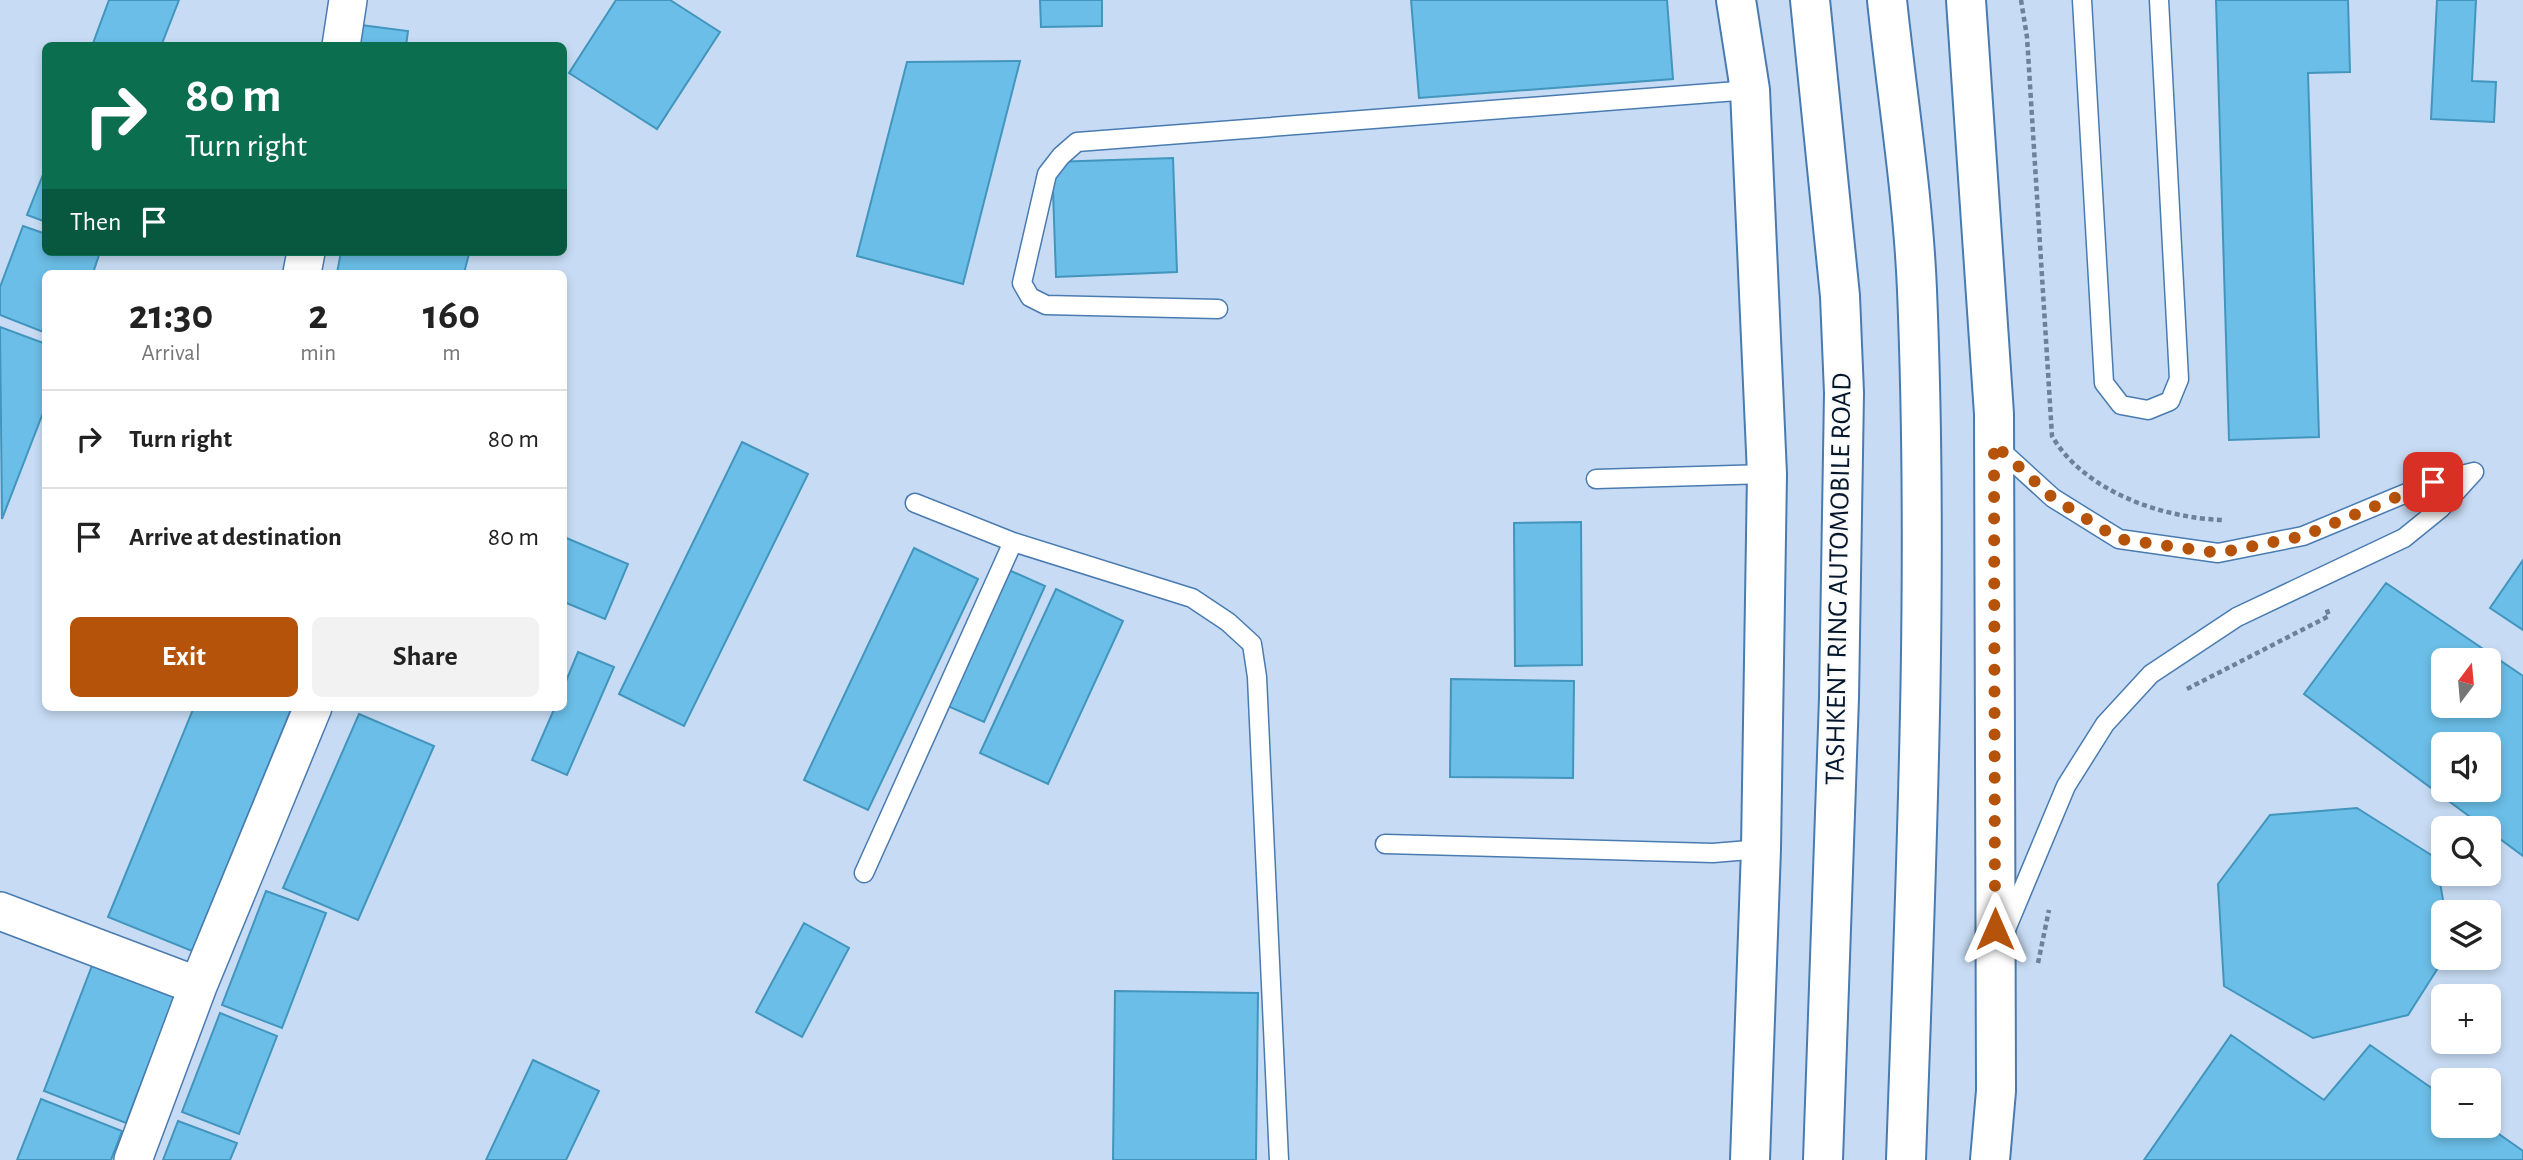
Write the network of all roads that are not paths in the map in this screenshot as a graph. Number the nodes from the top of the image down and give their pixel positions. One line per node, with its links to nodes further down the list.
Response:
1 (348, 0): 8 (street)
2 (1737, 0): 9 (main road)
3 (1810, 0): 26 (main road, TASHKENT RING AUTOMOBILE ROAD)
4 (1887, 0): 27 (main road)
5 (1966, 0): 11 (main road)
6 (2082, 0): 7 (lane)
7 (2159, 0)
8 (342, 42)
9 (1750, 90): 10 (lane); 12 (main road)
10 (1218, 309)
11 (1994, 444): 22 (main road); 22 (lane)
12 (1767, 474): 13 (lane); 18 (main road)
13 (1596, 479)
14 (915, 503): 15 (lane)
15 (1013, 542): 19 (lane); 24 (lane)
16 (311, 711): 21 (street)
17 (1385, 844): 18 (lane)
18 (1761, 849): 25 (main road)
19 (864, 873)
20 (0, 911): 21 (street)
21 (198, 986): 23 (street)
22 (1996, 1091): 28 (main road)
23 (133, 1160)
24 (1279, 1160)
25 (1750, 1160)
26 (1823, 1160)
27 (1906, 1160)
28 (1990, 1160)

